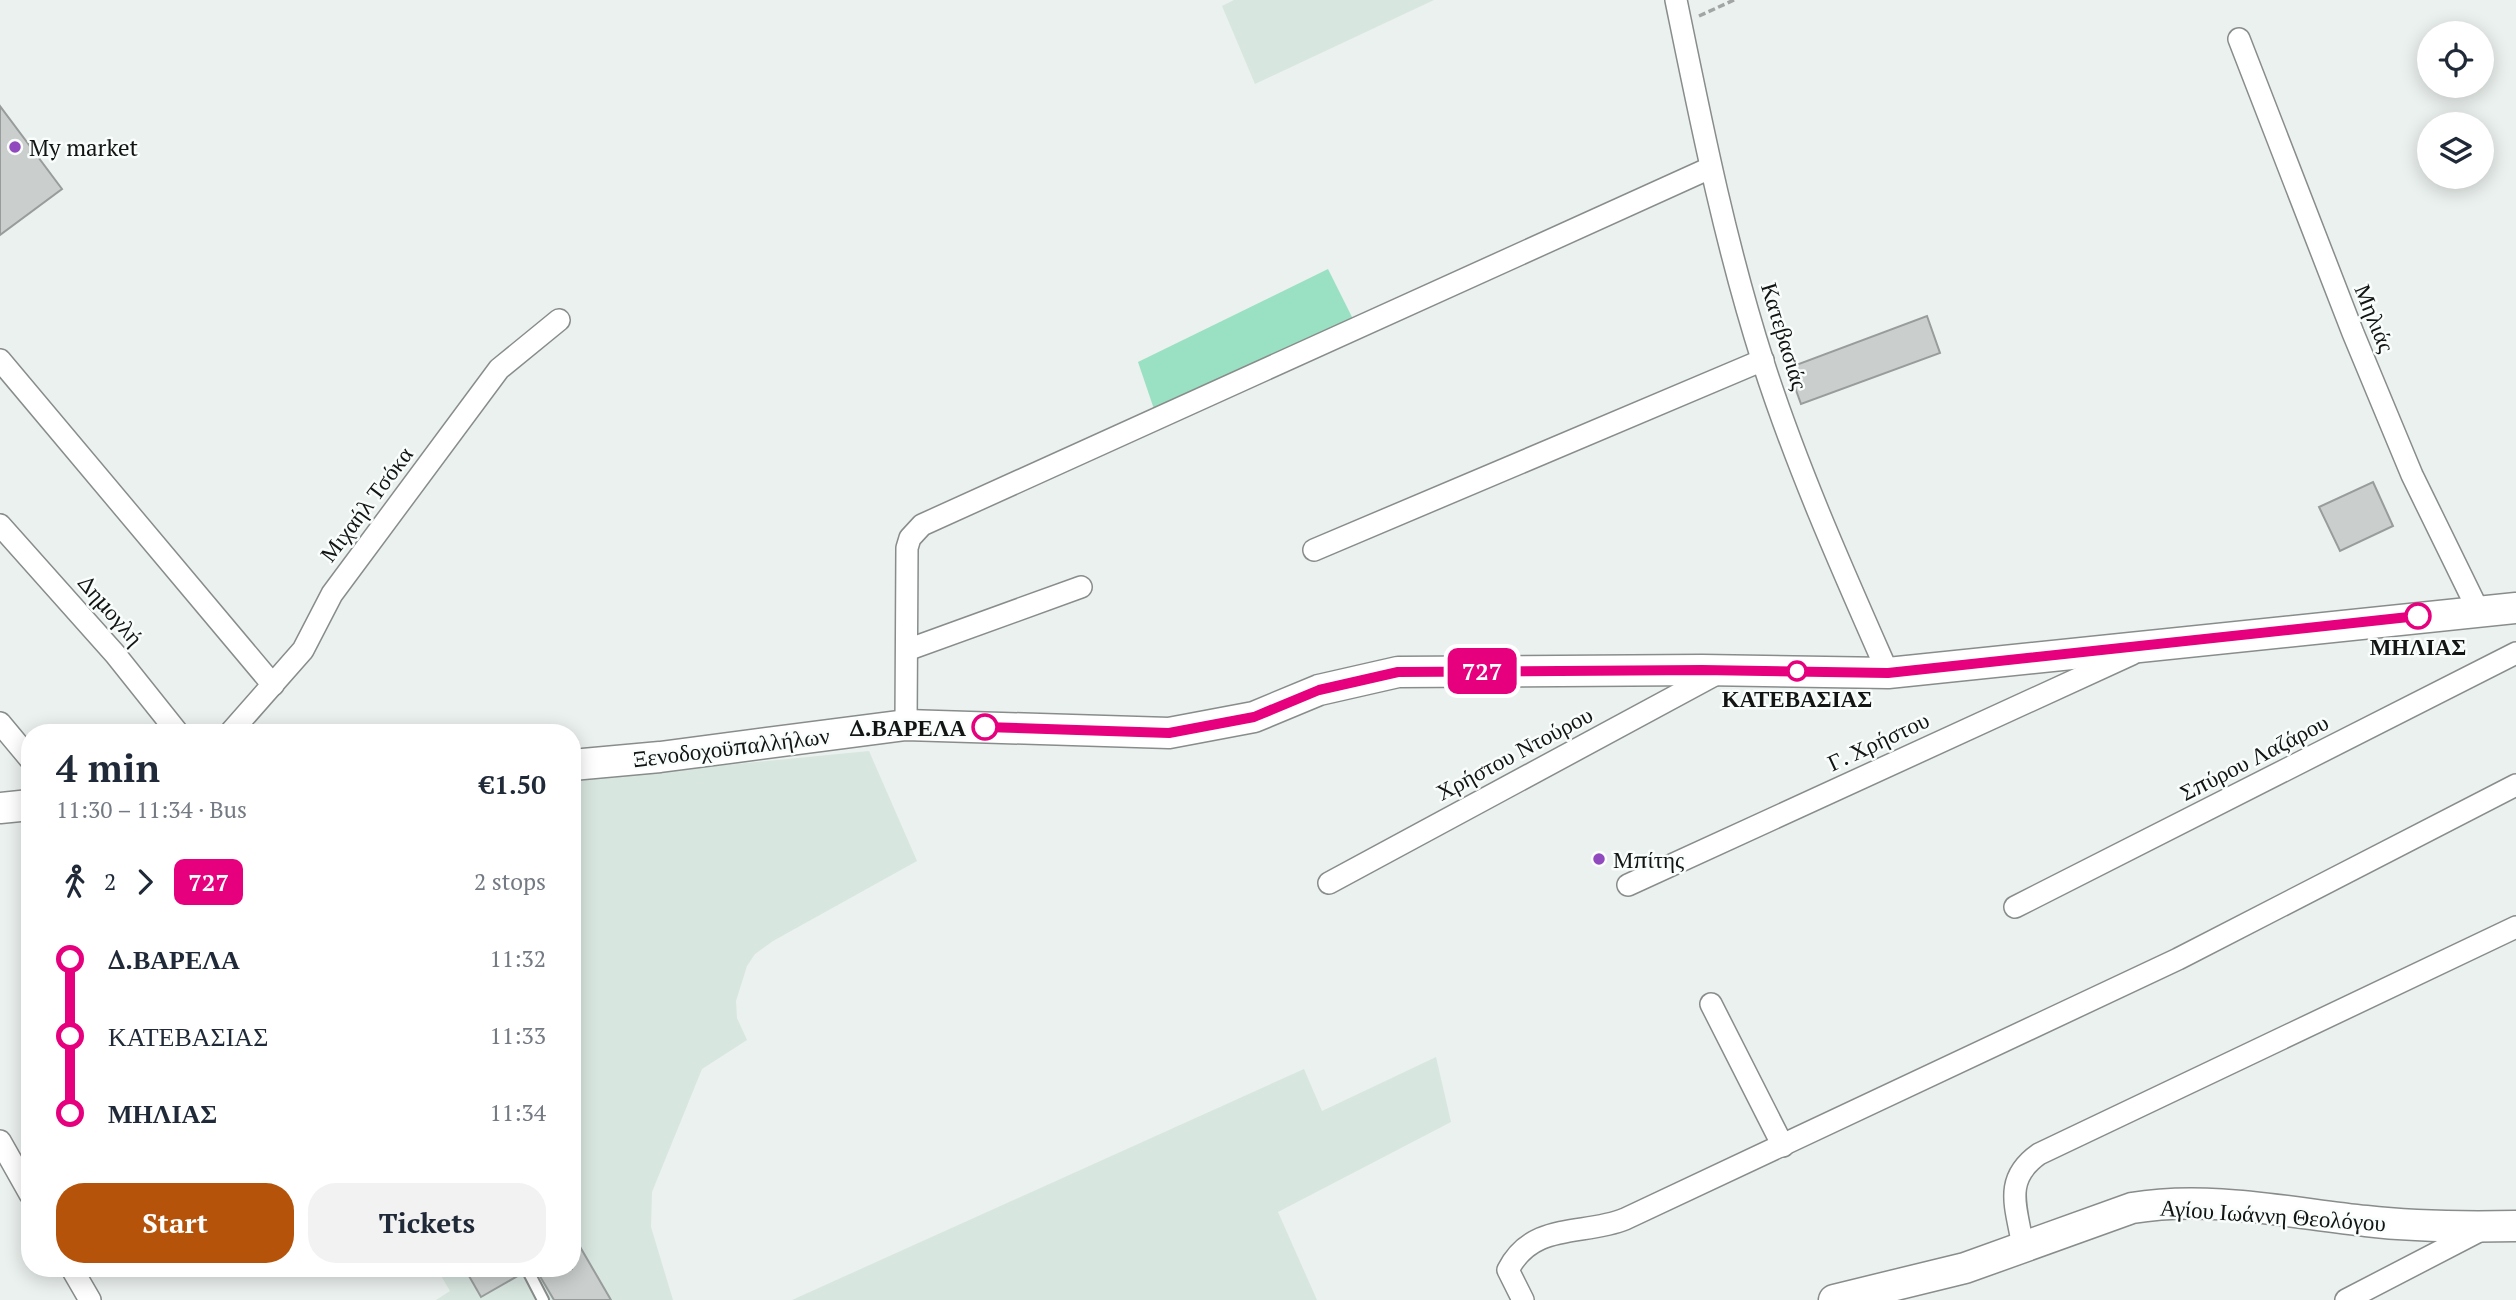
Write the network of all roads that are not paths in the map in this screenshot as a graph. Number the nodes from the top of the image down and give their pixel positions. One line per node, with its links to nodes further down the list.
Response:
1 (1676, 0): 3 (street, Κατεβασιάς)
2 (2239, 39): 11 (street, Μηλιάς)
3 (1710, 168): 6 (street, Κατεβασιάς); 13 (street)
4 (559, 320): 17 (street, Μιχαήλ Τσόκα)
5 (0, 360): 17 (street)
6 (1763, 360): 8 (street); 16 (street, Κατεβασιάς)
7 (0, 525): 19 (street, Δημογλή)
8 (1314, 550)
9 (1081, 587): 13 (street)
10 (2516, 608): 11 (street, Ξενοδοχοϋπαλλήλων)
11 (2478, 610): 12 (street, Ξενοδοχοϋπαλλήλων)
12 (2151, 645): 16 (street, Ξενοδοχοϋπαλλήλων); 28 (street, Γ. Χρήστου)
13 (907, 650): 21 (street)
14 (2516, 653): 29 (street, Σπύρου Λαζάρου)
15 (1724, 670): 16 (street, Ξενοδοχοϋπαλλήλων); 21 (street, Ξενοδοχοϋπαλλήλων); 27 (street, Χρήστου Ντούρου)
16 (1888, 673)
17 (273, 685): 20 (street, Μιχαήλ Τσόκα)
18 (0, 723): 22 (street)
19 (171, 724)
20 (238, 724)
21 (906, 725): 23 (street, Ξενοδοχοϋπαλλήλων)
22 (21, 748)
23 (581, 764)
24 (2516, 785): 33 (street)
25 (21, 806): 26 (street)
26 (0, 807)
27 (1329, 883)
28 (1628, 885)
29 (2015, 907)
30 (2516, 927): 36 (street)
31 (1712, 1004): 33 (street)
32 (0, 1141): 34 (street)
33 (1783, 1146): 41 (street)
34 (21, 1178)
35 (2502, 1226): 36 (street, Αγίου Ιωάννη Θεολόγου); 43 (street)
36 (2024, 1247): 42 (street, Αγίου Ιωάννη Θεολόγου)
37 (77, 1277): 39 (street)
38 (531, 1277): 40 (lane)
39 (90, 1300)
40 (543, 1300)
41 (1523, 1300)
42 (1834, 1300)
43 (2346, 1300)

